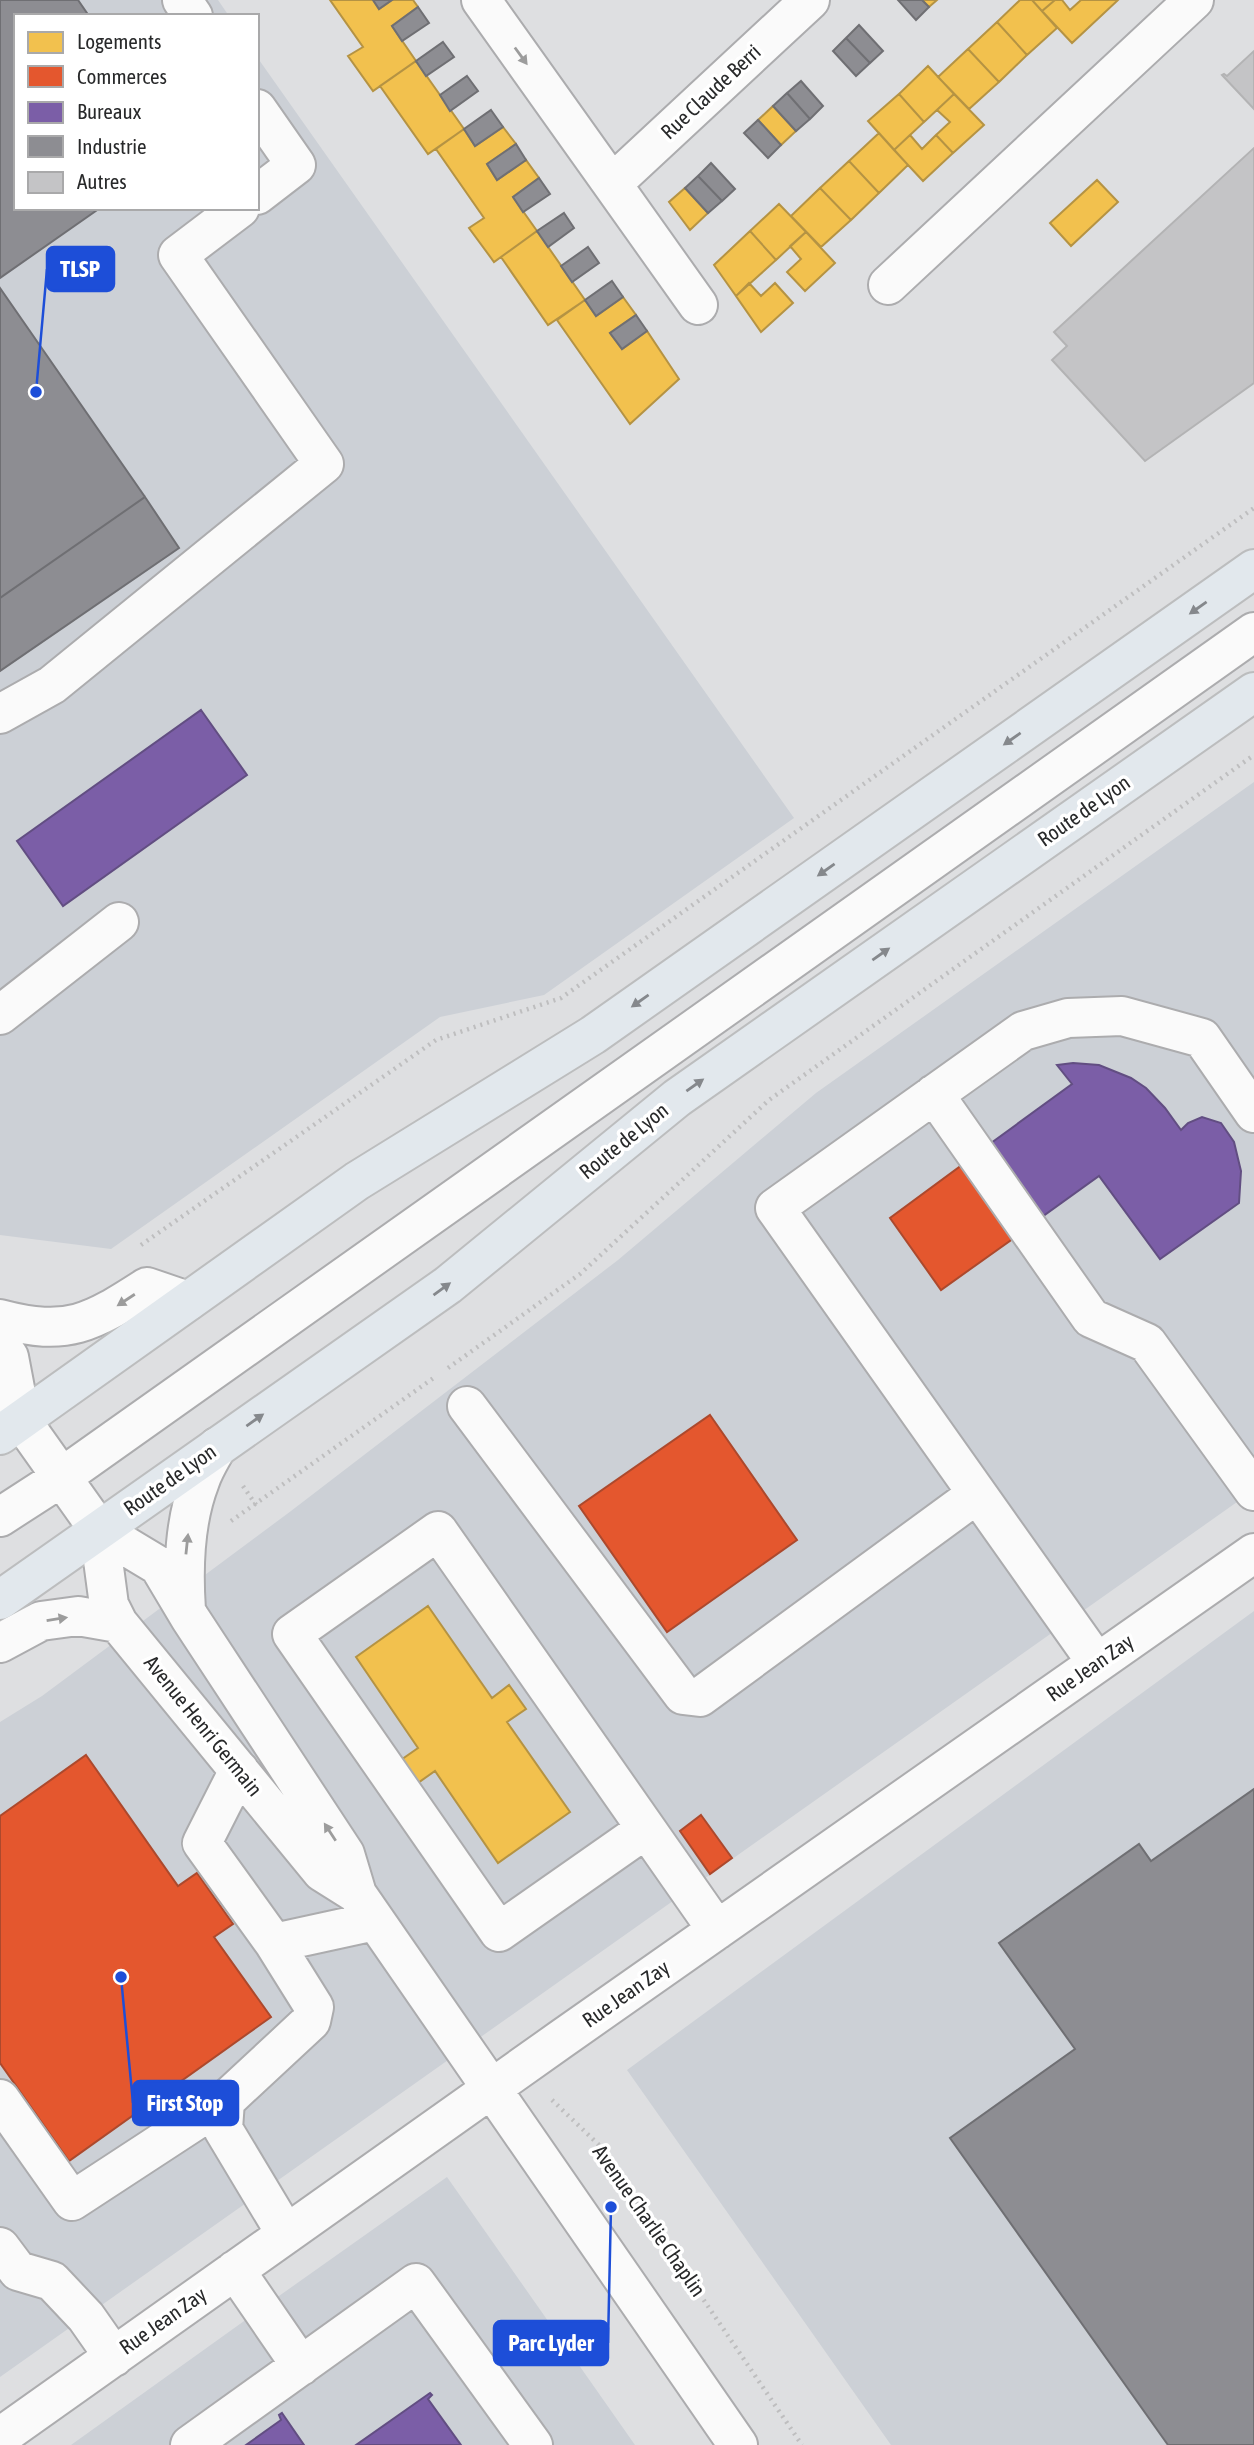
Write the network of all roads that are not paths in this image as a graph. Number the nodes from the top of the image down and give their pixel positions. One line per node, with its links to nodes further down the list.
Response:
1 (481, 0): 5 (street, one-way to 5)
2 (1194, 0): 8 (street)
3 (803, 3): 5 (street, Rue Claude Berri)
4 (259, 112): 6 (street)
5 (612, 184): 9 (street)
6 (259, 193)
7 (237, 210): 13 (street)
8 (888, 285)
9 (698, 304)
10 (1254, 569): 18 (main road, one-way to 18)
11 (1254, 632): 24 (street)
12 (1254, 692): 23 (main road, Route de Lyon, one-way to 12)
13 (0, 715)
14 (119, 922): 15 (street)
15 (0, 1015)
16 (934, 1094): 17 (street); 25 (street); 26 (street)
17 (1254, 1113)
18 (188, 1301): 19 (street, one-way to 19); 22 (main road)
19 (0, 1319)
20 (0, 1345): 22 (street, Avenue Henri Germain)
21 (467, 1406): 26 (street)
22 (7, 1421): 24 (street, Avenue Henri Germain)
23 (217, 1447): 28 (main road, Route de Lyon); 31 (street, one-way to 23)
24 (62, 1477): 27 (street); 28 (street, Avenue Henri Germain)
25 (1254, 1492)
26 (977, 1494): 34 (street)
27 (0, 1517)
28 (99, 1530): 30 (main road, Route de Lyon); 31 (street, Avenue Henri Germain); 32 (street, Avenue Henri Germain)
29 (1254, 1553): 34 (street, Rue Jean Zay)
30 (0, 1600)
31 (187, 1612): 37 (street, Avenue Henri Germain, one-way to 31)
32 (118, 1623): 33 (street, one-way to 32); 35 (street, Avenue Henri Germain)
33 (0, 1643)
34 (1097, 1663): 38 (street, Rue Jean Zay)
35 (239, 1770): 37 (street, Avenue Henri Germain); 39 (street)
36 (646, 1829): 36 (street); 38 (street)
37 (366, 1907): 39 (street); 40 (street, Avenue Henri Germain)
38 (717, 1930): 40 (street, Rue Jean Zay)
39 (274, 1943): 42 (street)
40 (493, 2088): 43 (street, Rue Jean Zay); 51 (street)
41 (0, 2099): 42 (street)
42 (225, 2101): 43 (street)
43 (286, 2234): 45 (street, Rue Jean Zay)
44 (6, 2268): 46 (street)
45 (235, 2270): 46 (street, Rue Jean Zay); 47 (street)
46 (114, 2357): 48 (street, Rue Jean Zay)
47 (300, 2365): 49 (street); 50 (street)
48 (0, 2437)
49 (190, 2445)
50 (533, 2445)
51 (738, 2445)

